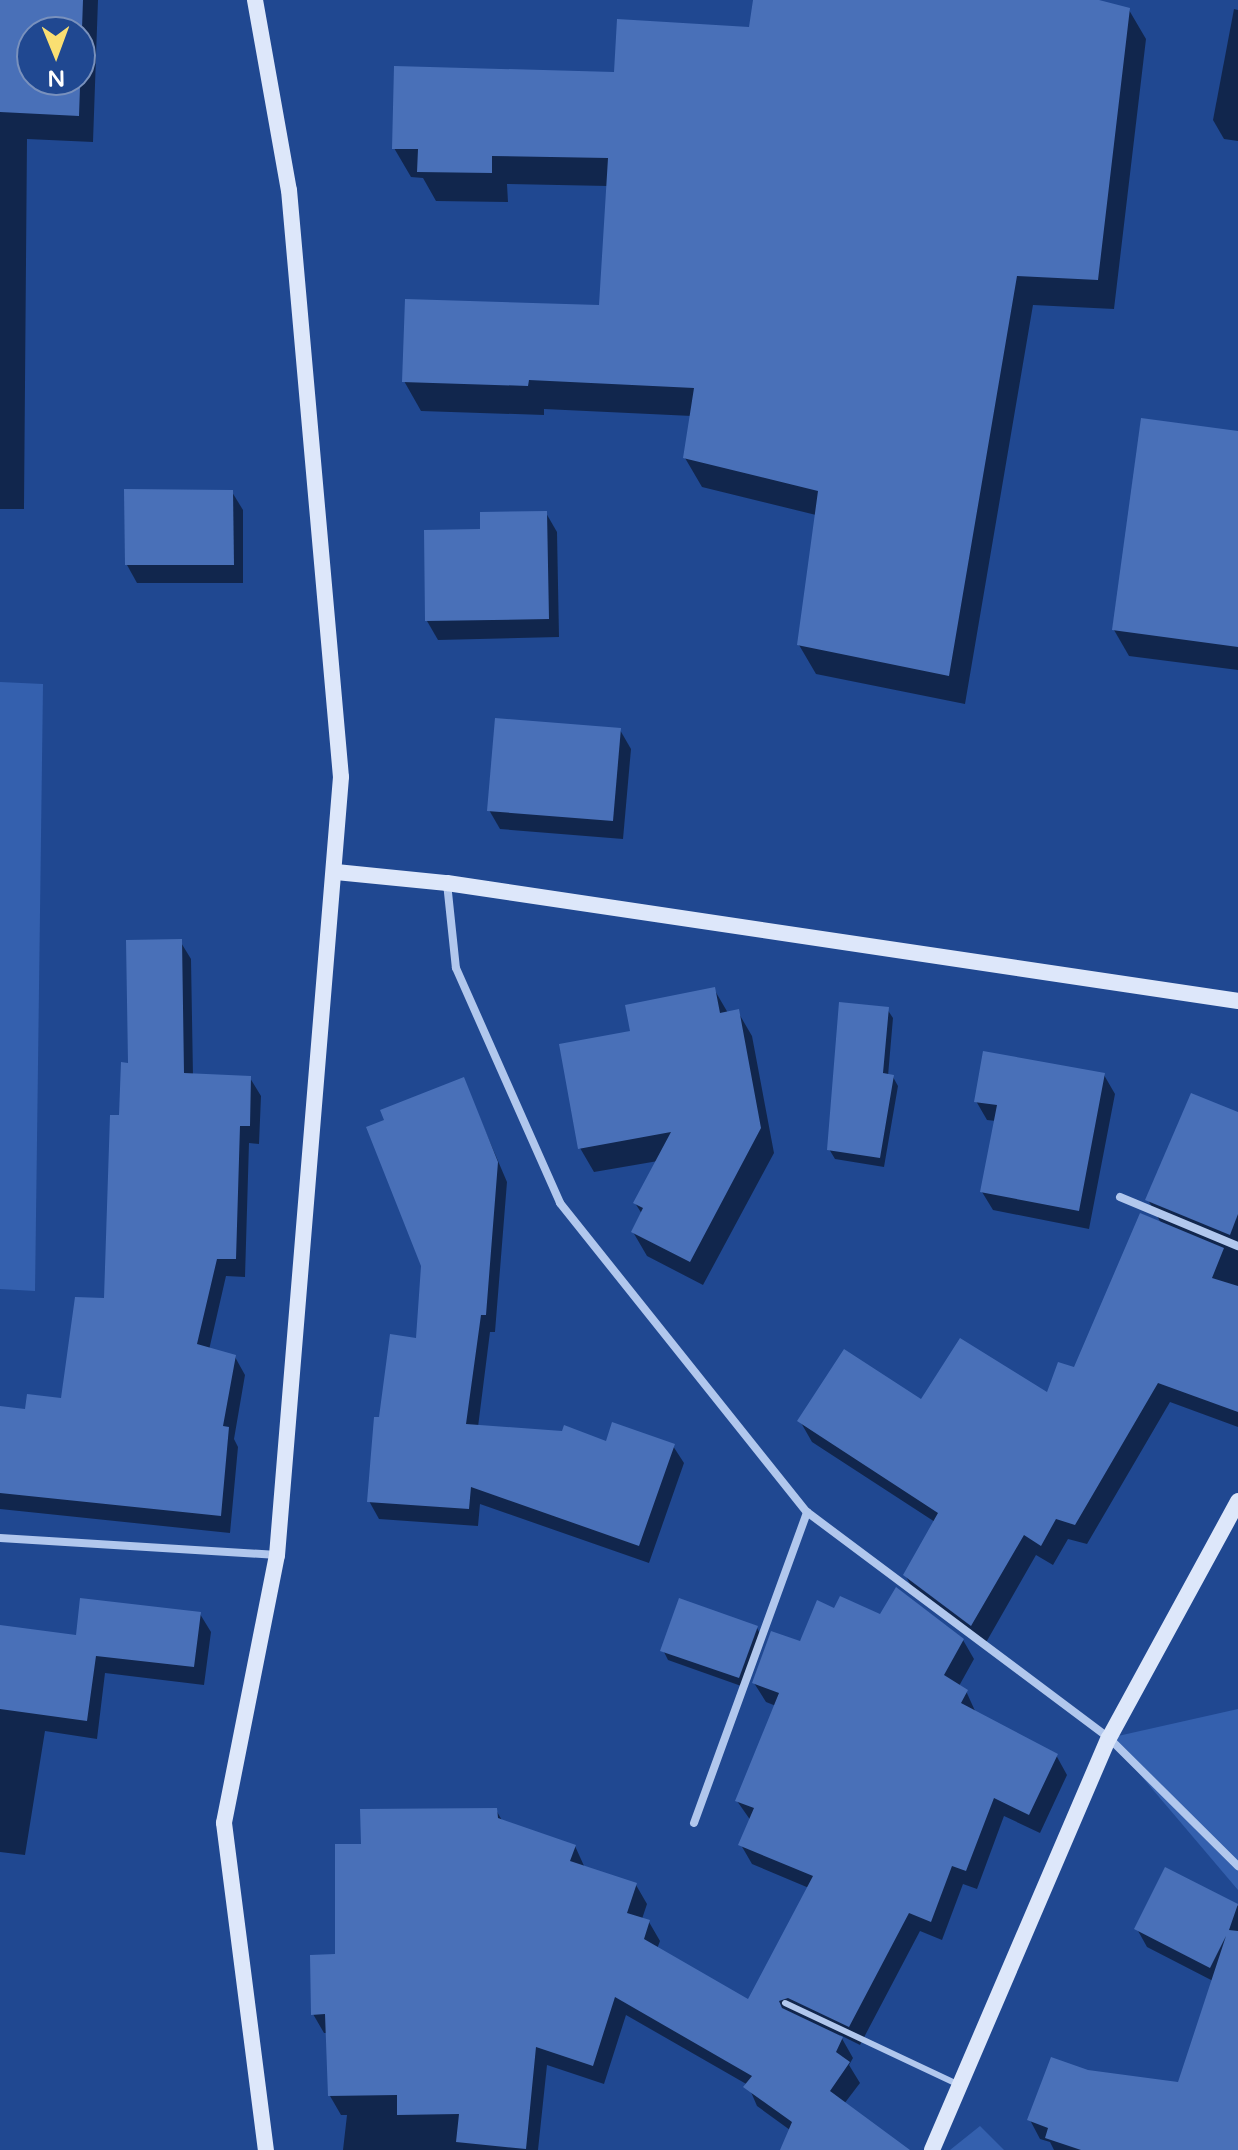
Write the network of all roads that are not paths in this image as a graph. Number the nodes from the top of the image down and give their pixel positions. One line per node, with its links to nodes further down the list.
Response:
1 (255, 0): 2 (street)
2 (336, 872): 3 (street); 10 (street)
3 (447, 883): 4 (street); 8 (street)
4 (1238, 1001)
5 (1120, 1197): 6 (street)
6 (1238, 1246)
7 (1238, 1501): 11 (street)
8 (807, 1512): 11 (street); 12 (street)
9 (0, 1538): 10 (street)
10 (277, 1555): 16 (street)
11 (1109, 1738): 13 (street); 15 (street)
12 (694, 1823)
13 (1238, 1866)
14 (785, 2003): 15 (lane)
15 (960, 2085): 17 (street)
16 (266, 2150)
17 (932, 2150)

